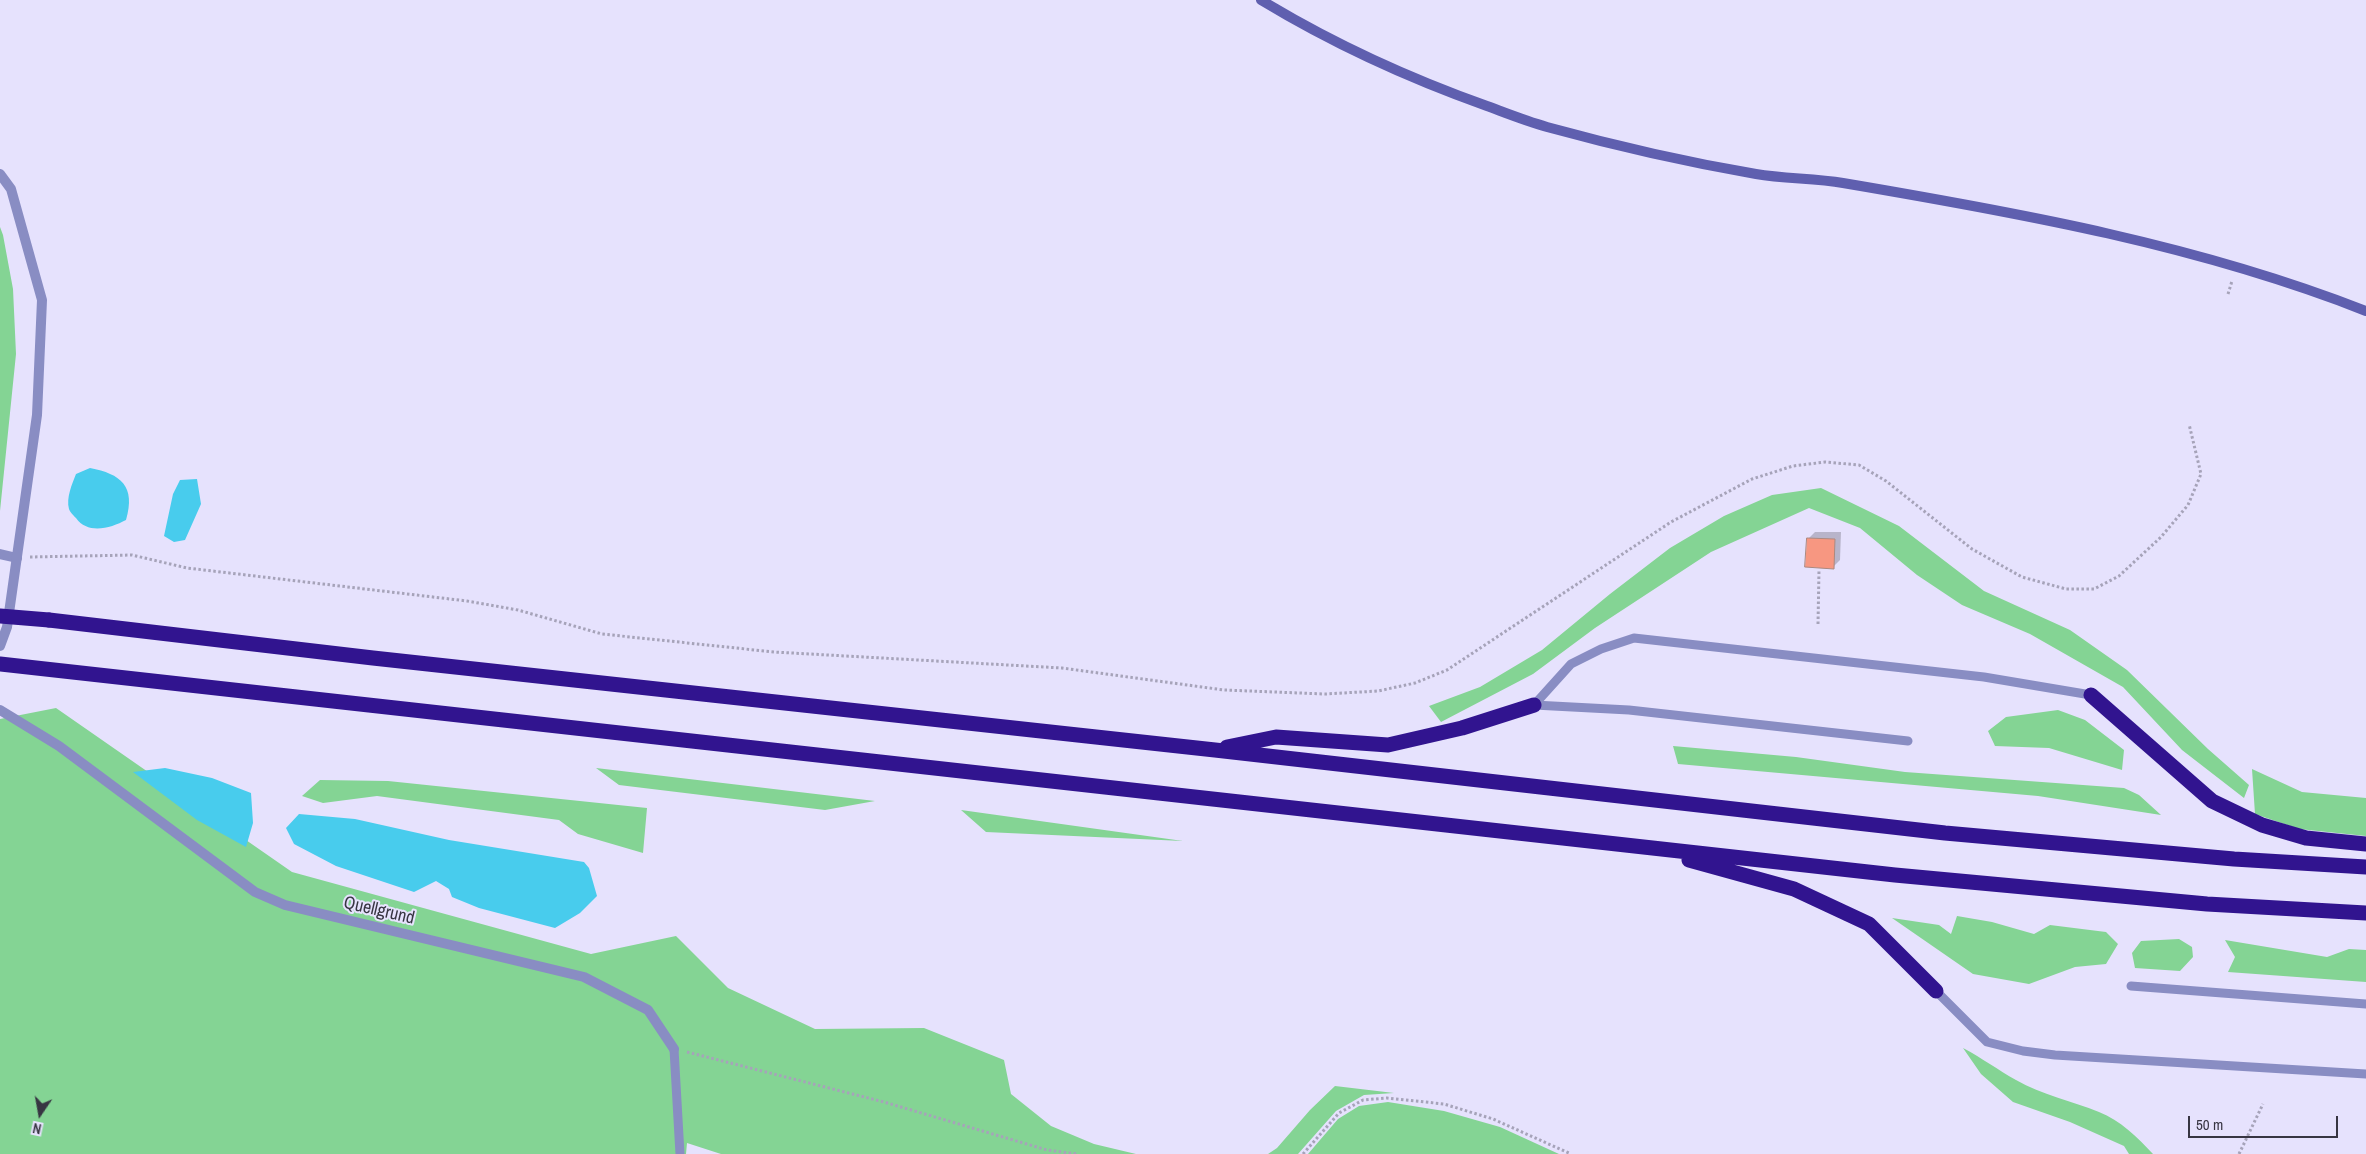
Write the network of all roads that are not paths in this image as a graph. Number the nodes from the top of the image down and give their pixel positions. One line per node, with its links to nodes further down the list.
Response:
1 (1261, 0): 3 (main road)
2 (0, 174): 5 (street)
3 (2366, 311)
4 (0, 554): 5 (street)
5 (17, 558): 7 (street)
6 (0, 616): 13 (highway, bridge)
7 (0, 646)
8 (0, 664): 15 (highway)
9 (2092, 695): 10 (lane); 14 (highway)
10 (1534, 705): 12 (lane); 13 (highway)
11 (0, 710): 21 (street, Quellgrund)
12 (1908, 741)
13 (1215, 750): 16 (highway)
14 (2366, 844)
15 (1647, 848): 17 (highway); 19 (highway)
16 (2366, 867)
17 (2366, 913)
18 (2131, 986): 20 (lane)
19 (1936, 991): 22 (lane)
20 (2366, 1004)
21 (674, 1049): 23 (lane)
22 (2366, 1074)
23 (680, 1154)

